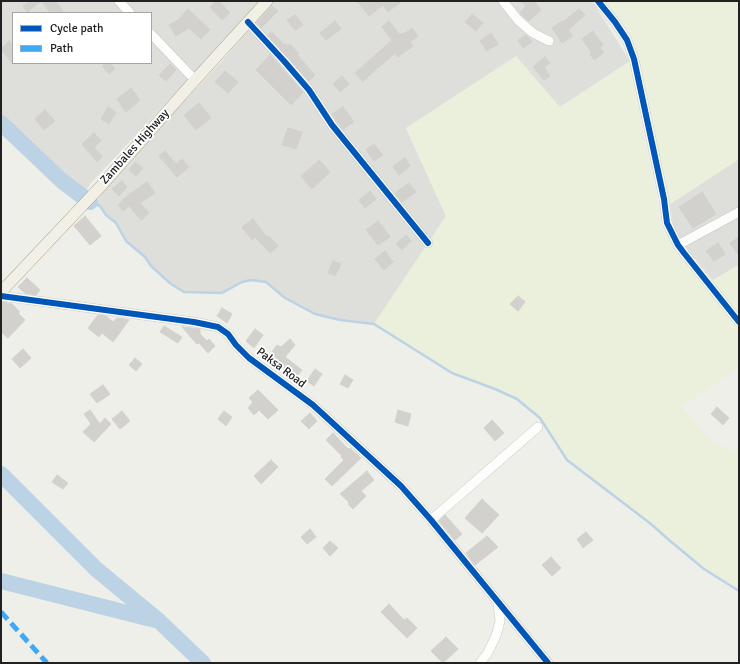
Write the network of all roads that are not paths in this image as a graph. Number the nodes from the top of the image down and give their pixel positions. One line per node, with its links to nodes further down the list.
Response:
1 (119, 1): 5 (street)
2 (267, 1): 6 (main road, Zambales Highway)
3 (503, 1): 8 (street)
4 (598, 1): 12 (street)
5 (129, 12)
6 (248, 22): 9 (main road, Zambales Highway); 11 (street)
7 (152, 35): 9 (street)
8 (549, 41)
9 (195, 80): 13 (main road, Zambales Highway)
10 (739, 212): 12 (street)
11 (428, 243)
12 (678, 245): 15 (street)
13 (1, 292)
14 (1, 296): 17 (street, Paksa Road)
15 (739, 322)
16 (538, 427): 17 (street)
17 (431, 520): 18 (street, Paksa Road)
18 (498, 603): 19 (street); 20 (street, Paksa Road)
19 (480, 663)
20 (548, 663)

